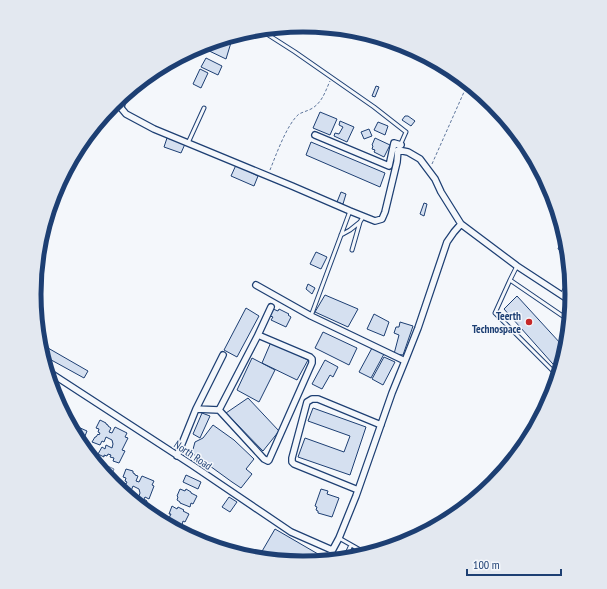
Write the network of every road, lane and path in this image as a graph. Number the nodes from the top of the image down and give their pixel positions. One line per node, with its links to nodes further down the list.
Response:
1 (267, 34): 2 (lane)
2 (331, 77): 8 (lane); 10 (path)
3 (465, 88): 9 (path)
4 (121, 106): 7 (street)
5 (204, 108): 7 (lane)
6 (315, 135): 8 (street)
7 (188, 143): 10 (street)
8 (399, 148): 9 (street); 12 (street)
9 (429, 171): 13 (street)
10 (268, 176): 11 (street)
11 (350, 212): 12 (street); 14 (lane)
12 (362, 220): 14 (lane); 15 (lane)
13 (461, 224): 16 (street); 27 (street)
14 (341, 235): 23 (lane)
15 (352, 250)
16 (516, 266): 17 (lane); 20 (street)
17 (510, 280): 24 (lane); 28 (lane)
18 (256, 285): 23 (street)
19 (566, 288): 20 (lane)
20 (562, 295): 21 (street)
21 (566, 298)
22 (271, 307): 25 (street)
23 (310, 316): 27 (street)
24 (565, 317)
25 (258, 335): 31 (street); 31 (street)
26 (223, 354): 30 (street)
27 (405, 361): 32 (street)
28 (554, 372)
29 (54, 375): 33 (street, North Road)
30 (196, 408): 31 (street); 33 (street)
31 (219, 410)
32 (381, 425): 34 (street); 34 (street)
33 (177, 456): 37 (street, North Road)
34 (358, 490): 35 (street)
35 (339, 538): 36 (lane); 37 (street)
36 (351, 545): 38 (lane); 39 (lane)
37 (332, 550): 40 (street)
38 (361, 551)
39 (347, 553)
40 (329, 556)

